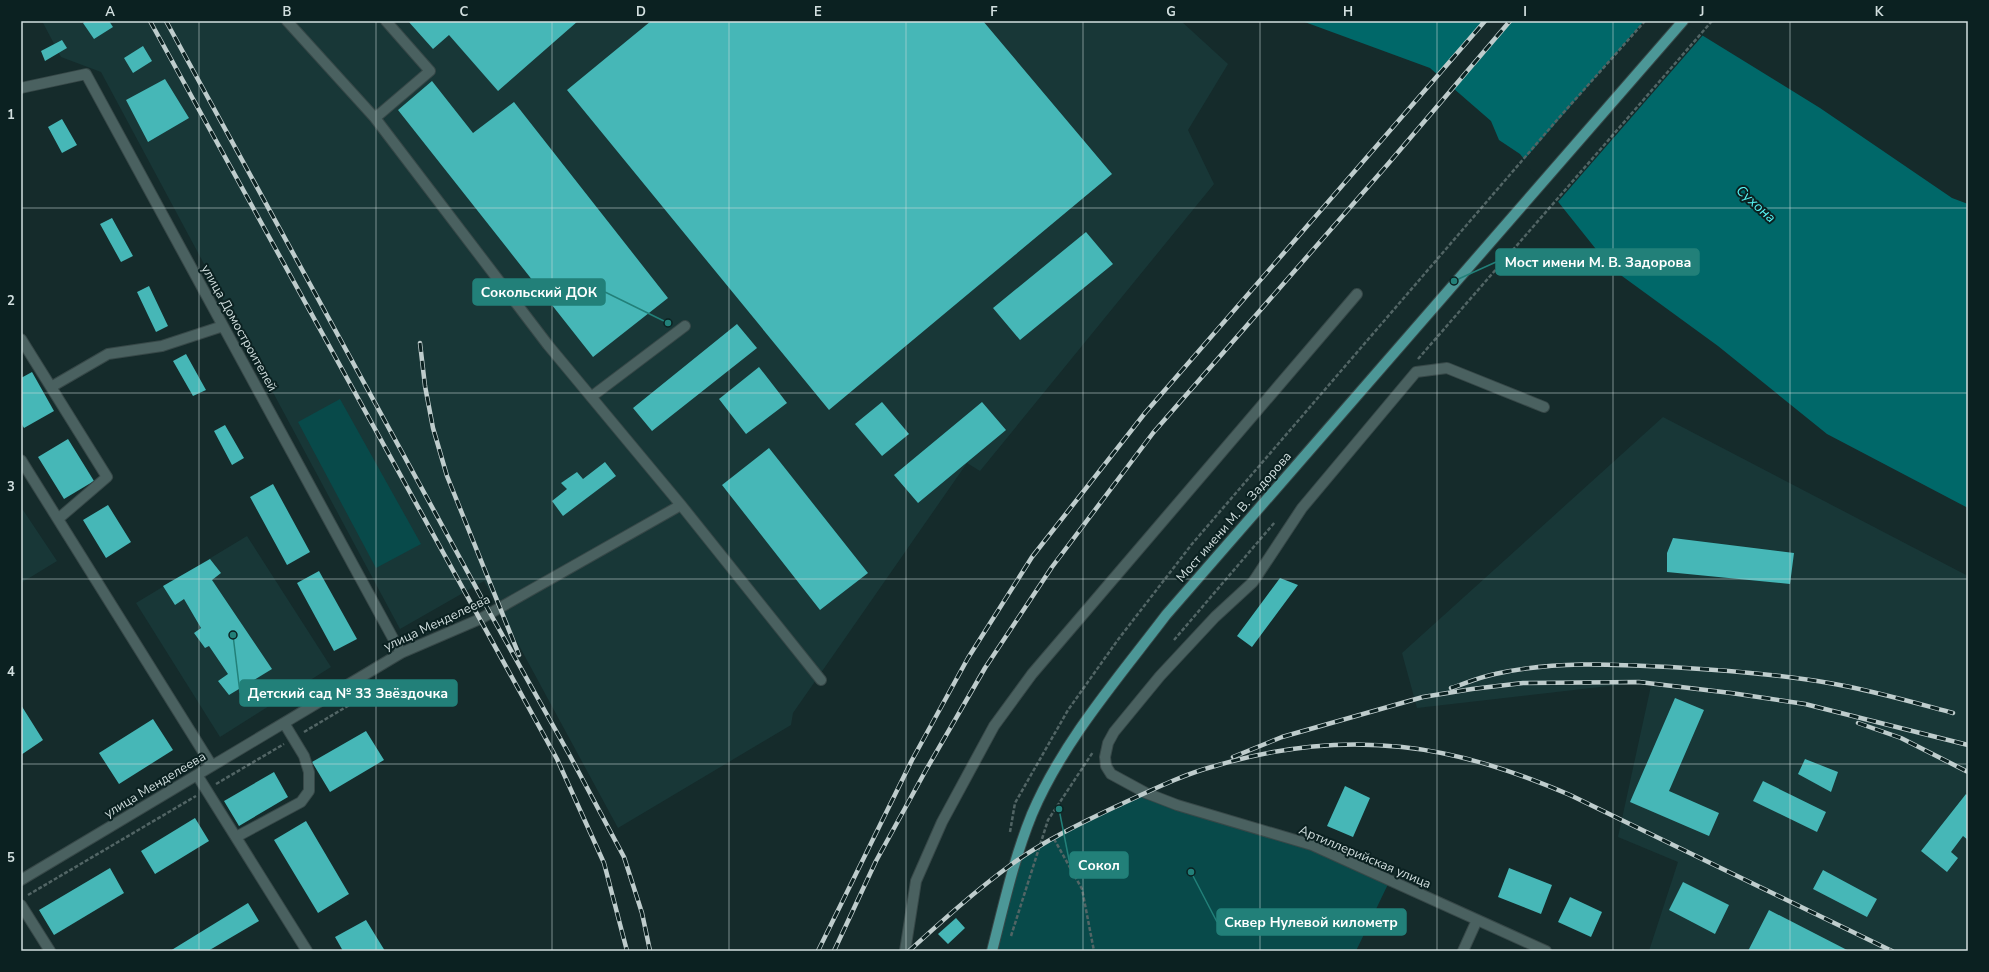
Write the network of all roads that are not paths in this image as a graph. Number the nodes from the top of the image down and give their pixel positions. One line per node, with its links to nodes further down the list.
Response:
1 (287, 21): 5 (street)
2 (386, 21): 5 (street)
3 (1683, 21): 28 (main road, Мост имени М. В. Задорова)
4 (21, 88): 7 (street, улица Домостроителей)
5 (375, 118): 11 (street)
6 (1356, 294): 27 (street)
7 (223, 326): 10 (street); 16 (street, улица Домостроителей)
8 (685, 326): 11 (street)
9 (21, 339): 10 (street)
10 (51, 387): 15 (street)
11 (591, 397): 14 (street)
12 (1544, 408): 24 (street, Артиллерийская улица)
13 (21, 460): 15 (street)
14 (681, 505): 16 (street, улица Менделеева); 17 (street)
15 (58, 519): 19 (street)
16 (400, 653): 18 (street, улица Менделеева)
17 (821, 680)
18 (284, 723): 19 (street, улица Менделеева); 21 (street)
19 (212, 766): 20 (street, улица Менделеева)
20 (197, 775): 21 (street); 22 (street, улица Менделеева)
21 (236, 837): 26 (street)
22 (21, 880)
23 (21, 905): 25 (street)
24 (1477, 920): 29 (street); 30 (street, Артиллерийская улица)
25 (50, 951)
26 (307, 951)
27 (905, 951)
28 (992, 951)
29 (1463, 951)
30 (1546, 951)

